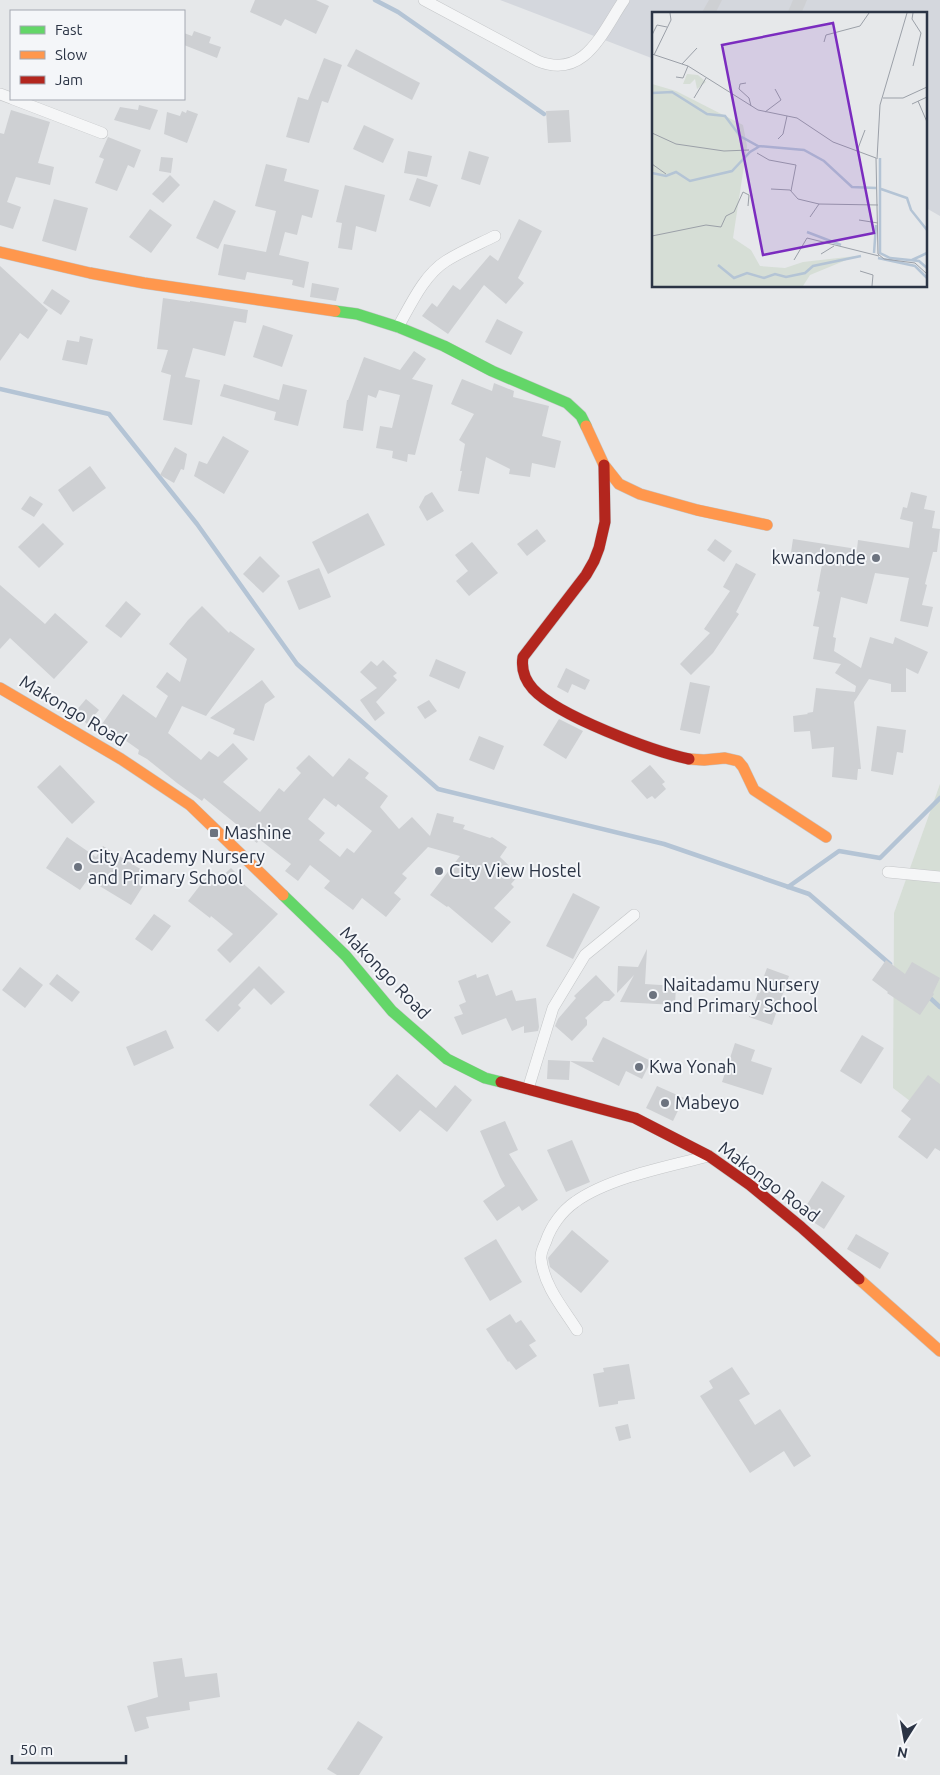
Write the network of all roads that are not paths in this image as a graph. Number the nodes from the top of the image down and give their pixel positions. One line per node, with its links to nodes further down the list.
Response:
1 (424, 0): 2 (street)
2 (624, 0)
3 (17, 100): 4 (street)
4 (102, 133)
5 (496, 236): 7 (street)
6 (0, 252): 7 (street)
7 (398, 327): 8 (street)
8 (604, 465): 9 (street); 11 (street)
9 (767, 525)
10 (0, 688): 15 (street, Makongo Road)
11 (826, 838)
12 (888, 872): 13 (street)
13 (940, 877)
14 (634, 915): 15 (street)
15 (528, 1090): 16 (street, Makongo Road)
16 (709, 1156): 17 (street); 18 (street, Makongo Road)
17 (577, 1330)
18 (940, 1351)

